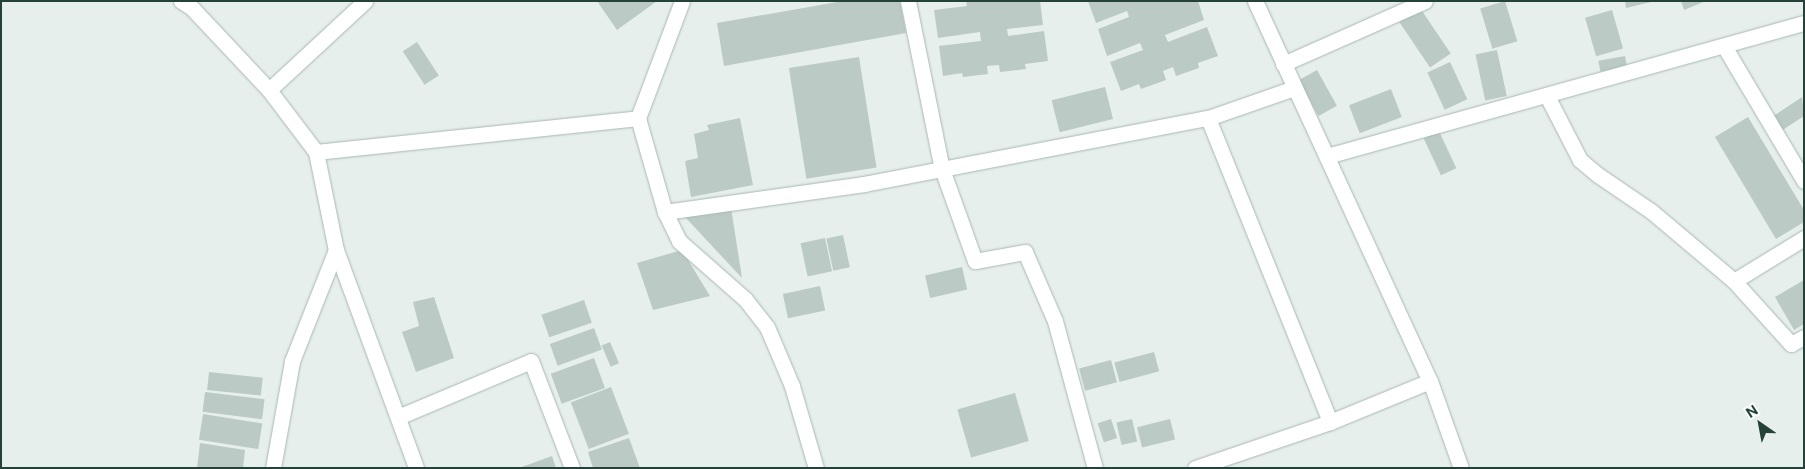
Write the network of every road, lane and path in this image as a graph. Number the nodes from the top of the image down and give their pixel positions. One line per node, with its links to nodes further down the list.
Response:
1 (181, 1): 11 (street)
2 (365, 1): 11 (street)
3 (682, 1): 13 (street)
4 (908, 1): 17 (street)
5 (1255, 1): 9 (street)
6 (1425, 1): 9 (street)
7 (1802, 27): 8 (street)
8 (1724, 46): 12 (street); 18 (street)
9 (1282, 64): 10 (street)
10 (1294, 88): 14 (street); 16 (street)
11 (269, 90): 15 (street)
12 (1547, 96): 16 (street); 22 (street)
13 (638, 118): 15 (street); 19 (street)
14 (1208, 118): 17 (street); 26 (street)
15 (316, 152): 21 (street)
16 (1327, 156): 24 (street)
17 (942, 169): 19 (street); 31 (street)
18 (1804, 181)
19 (665, 212): 30 (street)
20 (1804, 238): 22 (street)
21 (336, 250): 25 (street); 27 (street)
22 (1734, 281): 23 (street)
23 (1804, 337)
24 (1430, 382): 26 (street); 33 (street)
25 (398, 417): 28 (street); 29 (street)
26 (1330, 422): 32 (street)
27 (273, 468)
28 (416, 468)
29 (572, 468)
30 (816, 468)
31 (1095, 468)
32 (1195, 468)
33 (1461, 468)

